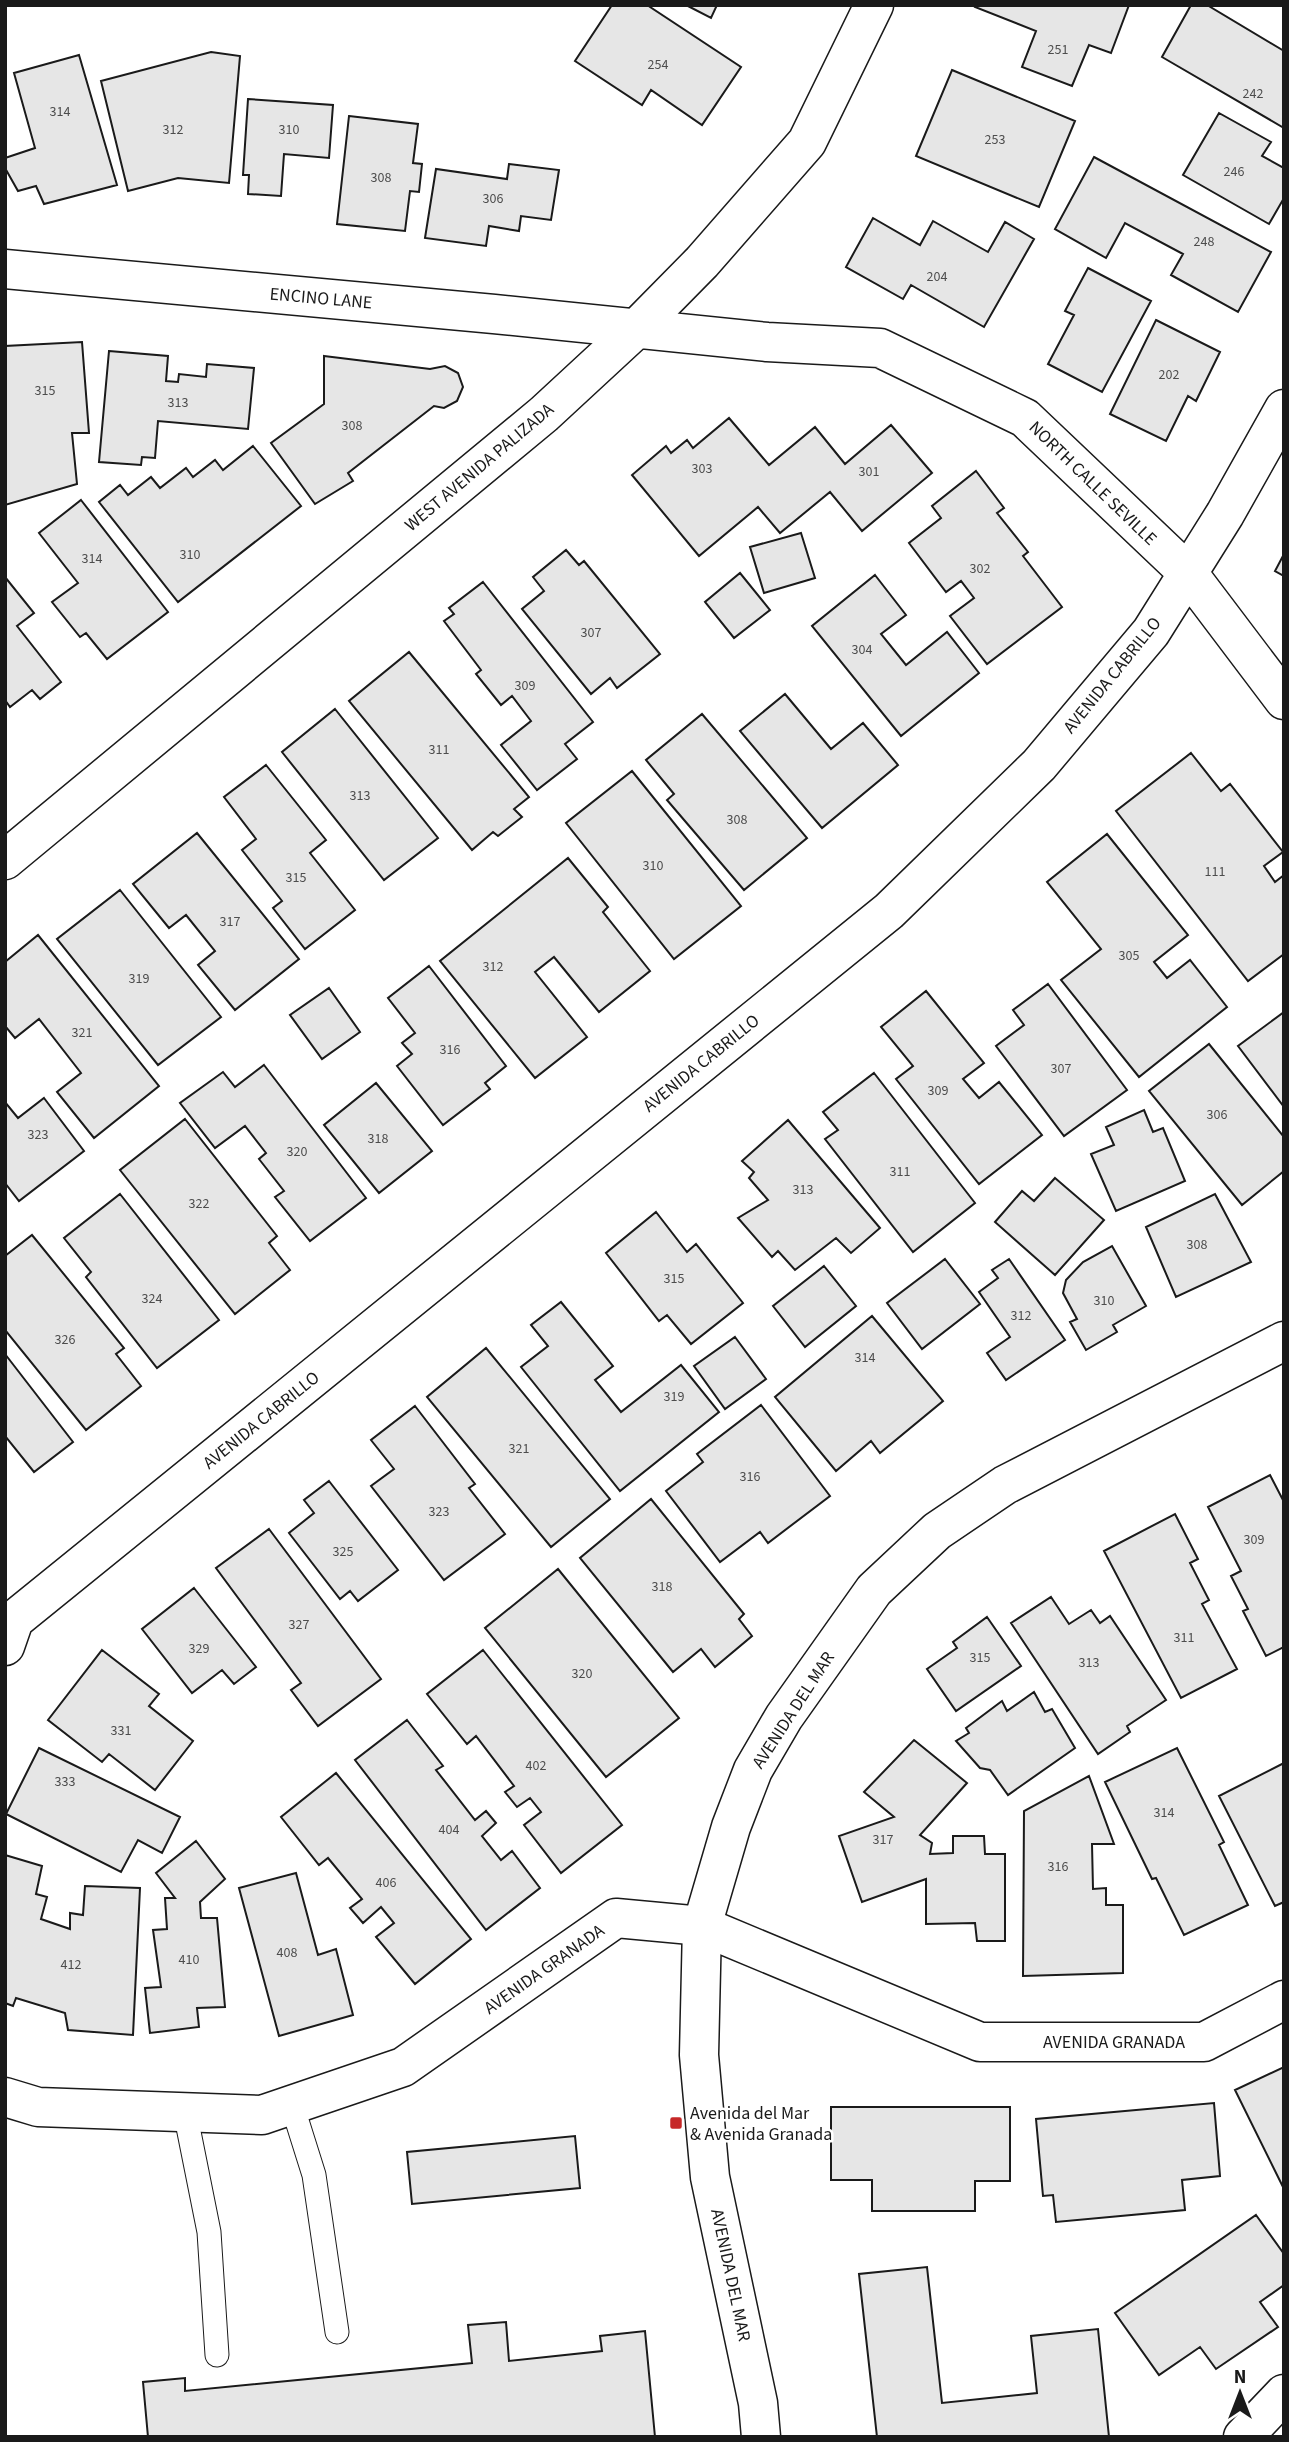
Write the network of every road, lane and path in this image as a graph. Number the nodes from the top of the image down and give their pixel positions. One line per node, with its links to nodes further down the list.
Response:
1 (874, 5): 3 (street, WEST AVENIDA PALIZADA)
2 (5, 269): 3 (street, ENCINO LANE)
3 (637, 328): 5 (street, NORTH CALLE SEVILLE); 7 (street, WEST AVENIDA PALIZADA)
4 (1284, 409): 5 (street, AVENIDA CABRILLO)
5 (1188, 573): 6 (street, NORTH CALLE SEVILLE); 9 (street, AVENIDA CABRILLO)
6 (1284, 700)
7 (5, 860)
8 (1284, 1341): 10 (street, AVENIDA DEL MAR)
9 (8, 1629)
10 (702, 1926): 11 (street, AVENIDA GRANADA); 13 (street, AVENIDA GRANADA); 18 (street, AVENIDA DEL MAR)
11 (1284, 2000)
12 (5, 2097): 14 (street, AVENIDA GRANADA)
13 (292, 2105): 14 (street, AVENIDA GRANADA); 15 (lane)
14 (186, 2112): 16 (lane)
15 (337, 2332)
16 (217, 2356)
17 (1281, 2404): 19 (street)
18 (761, 2437)
19 (1243, 2437)

